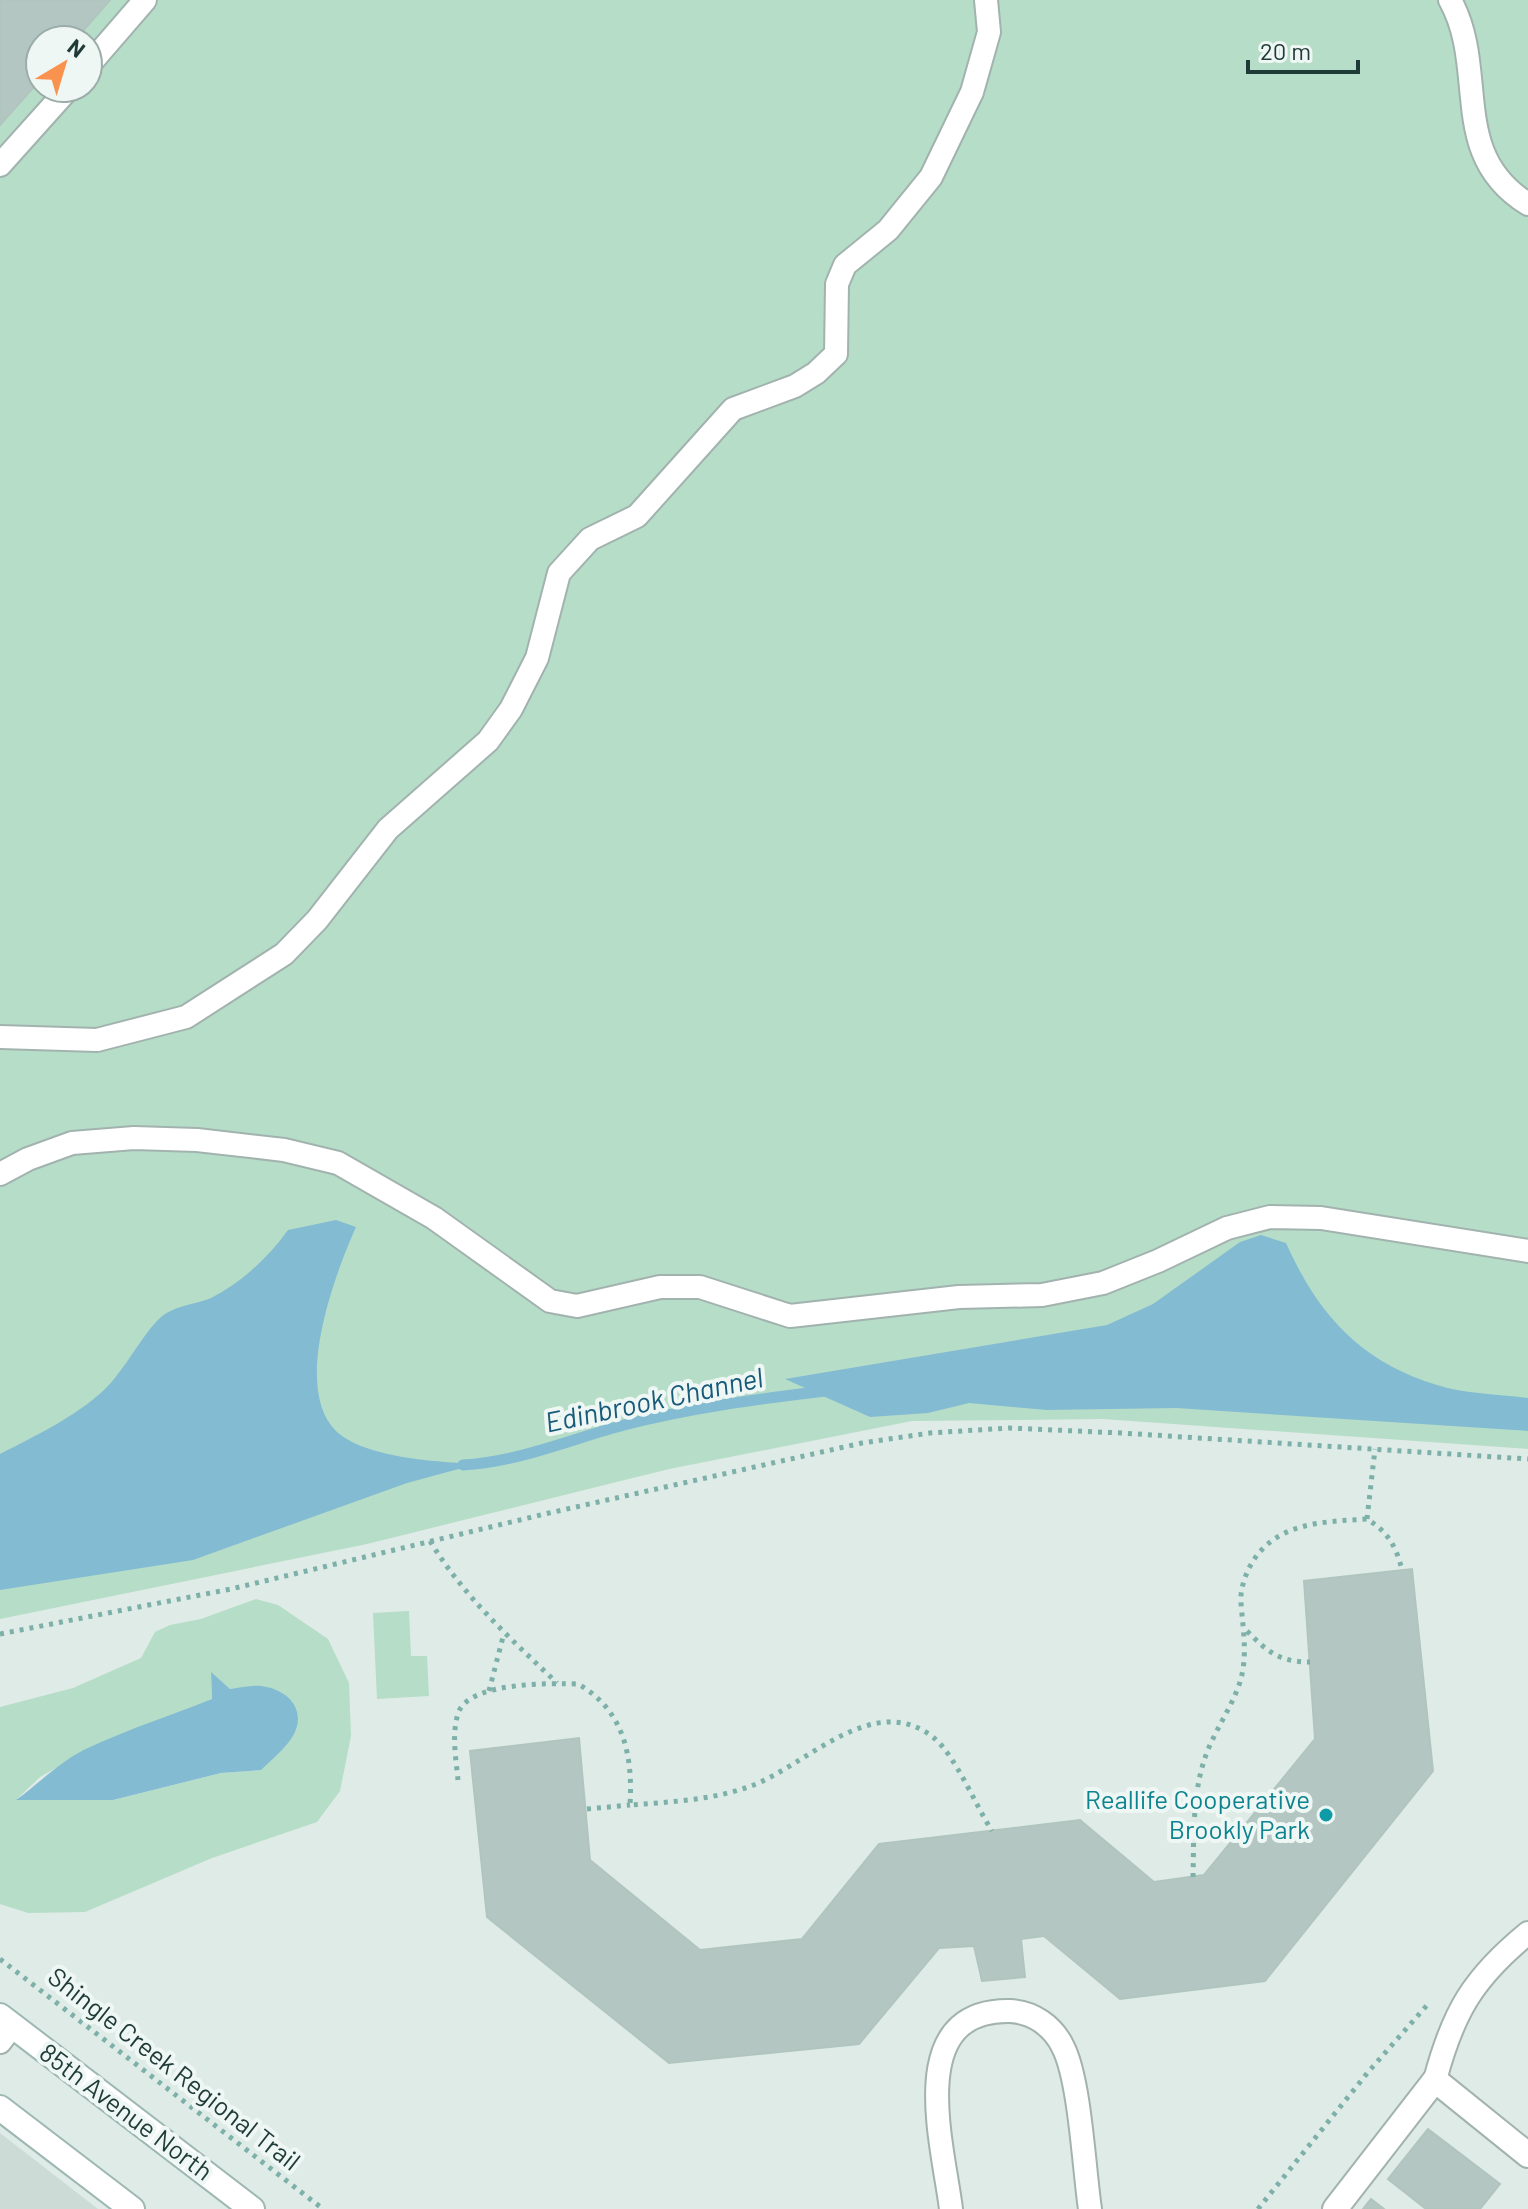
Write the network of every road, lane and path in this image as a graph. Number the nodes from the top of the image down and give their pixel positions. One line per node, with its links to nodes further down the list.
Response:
1 (145, 0): 4 (lane)
2 (986, 0): 8 (lane)
3 (1450, 0): 7 (lane)
4 (104, 47)
5 (55, 104): 6 (lane)
6 (0, 165)
7 (1528, 204)
8 (0, 1037)
9 (0, 1174): 10 (lane)
10 (1528, 1251)
11 (1375, 1449): 12 (path); 13 (path); 14 (path)
12 (1528, 1459)
13 (1367, 1519): 15 (path); 16 (path)
14 (430, 1541): 17 (path); 18 (path)
15 (1402, 1570)
16 (1246, 1630): 19 (path); 26 (path)
17 (504, 1633): 20 (path); 21 (path)
18 (0, 1634)
19 (1310, 1662)
20 (558, 1683): 21 (path); 23 (path)
21 (489, 1691): 22 (path)
22 (458, 1780)
23 (630, 1805): 24 (path); 25 (path)
24 (587, 1809)
25 (992, 1831)
26 (1193, 1877)
27 (1528, 1933): 31 (lane)
28 (0, 1959): 36 (path, Shingle Creek Regional Trail)
29 (1436, 1995): 39 (path)
30 (4, 2028): 35 (main road, 85th Avenue North)
31 (1435, 2080): 33 (main road); 40 (main road)
32 (0, 2108): 34 (main road)
33 (1528, 2155)
34 (132, 2209)
35 (252, 2209)
36 (323, 2209)
37 (951, 2209): 38 (lane)
38 (1090, 2209)
39 (1258, 2209)
40 (1335, 2209)

